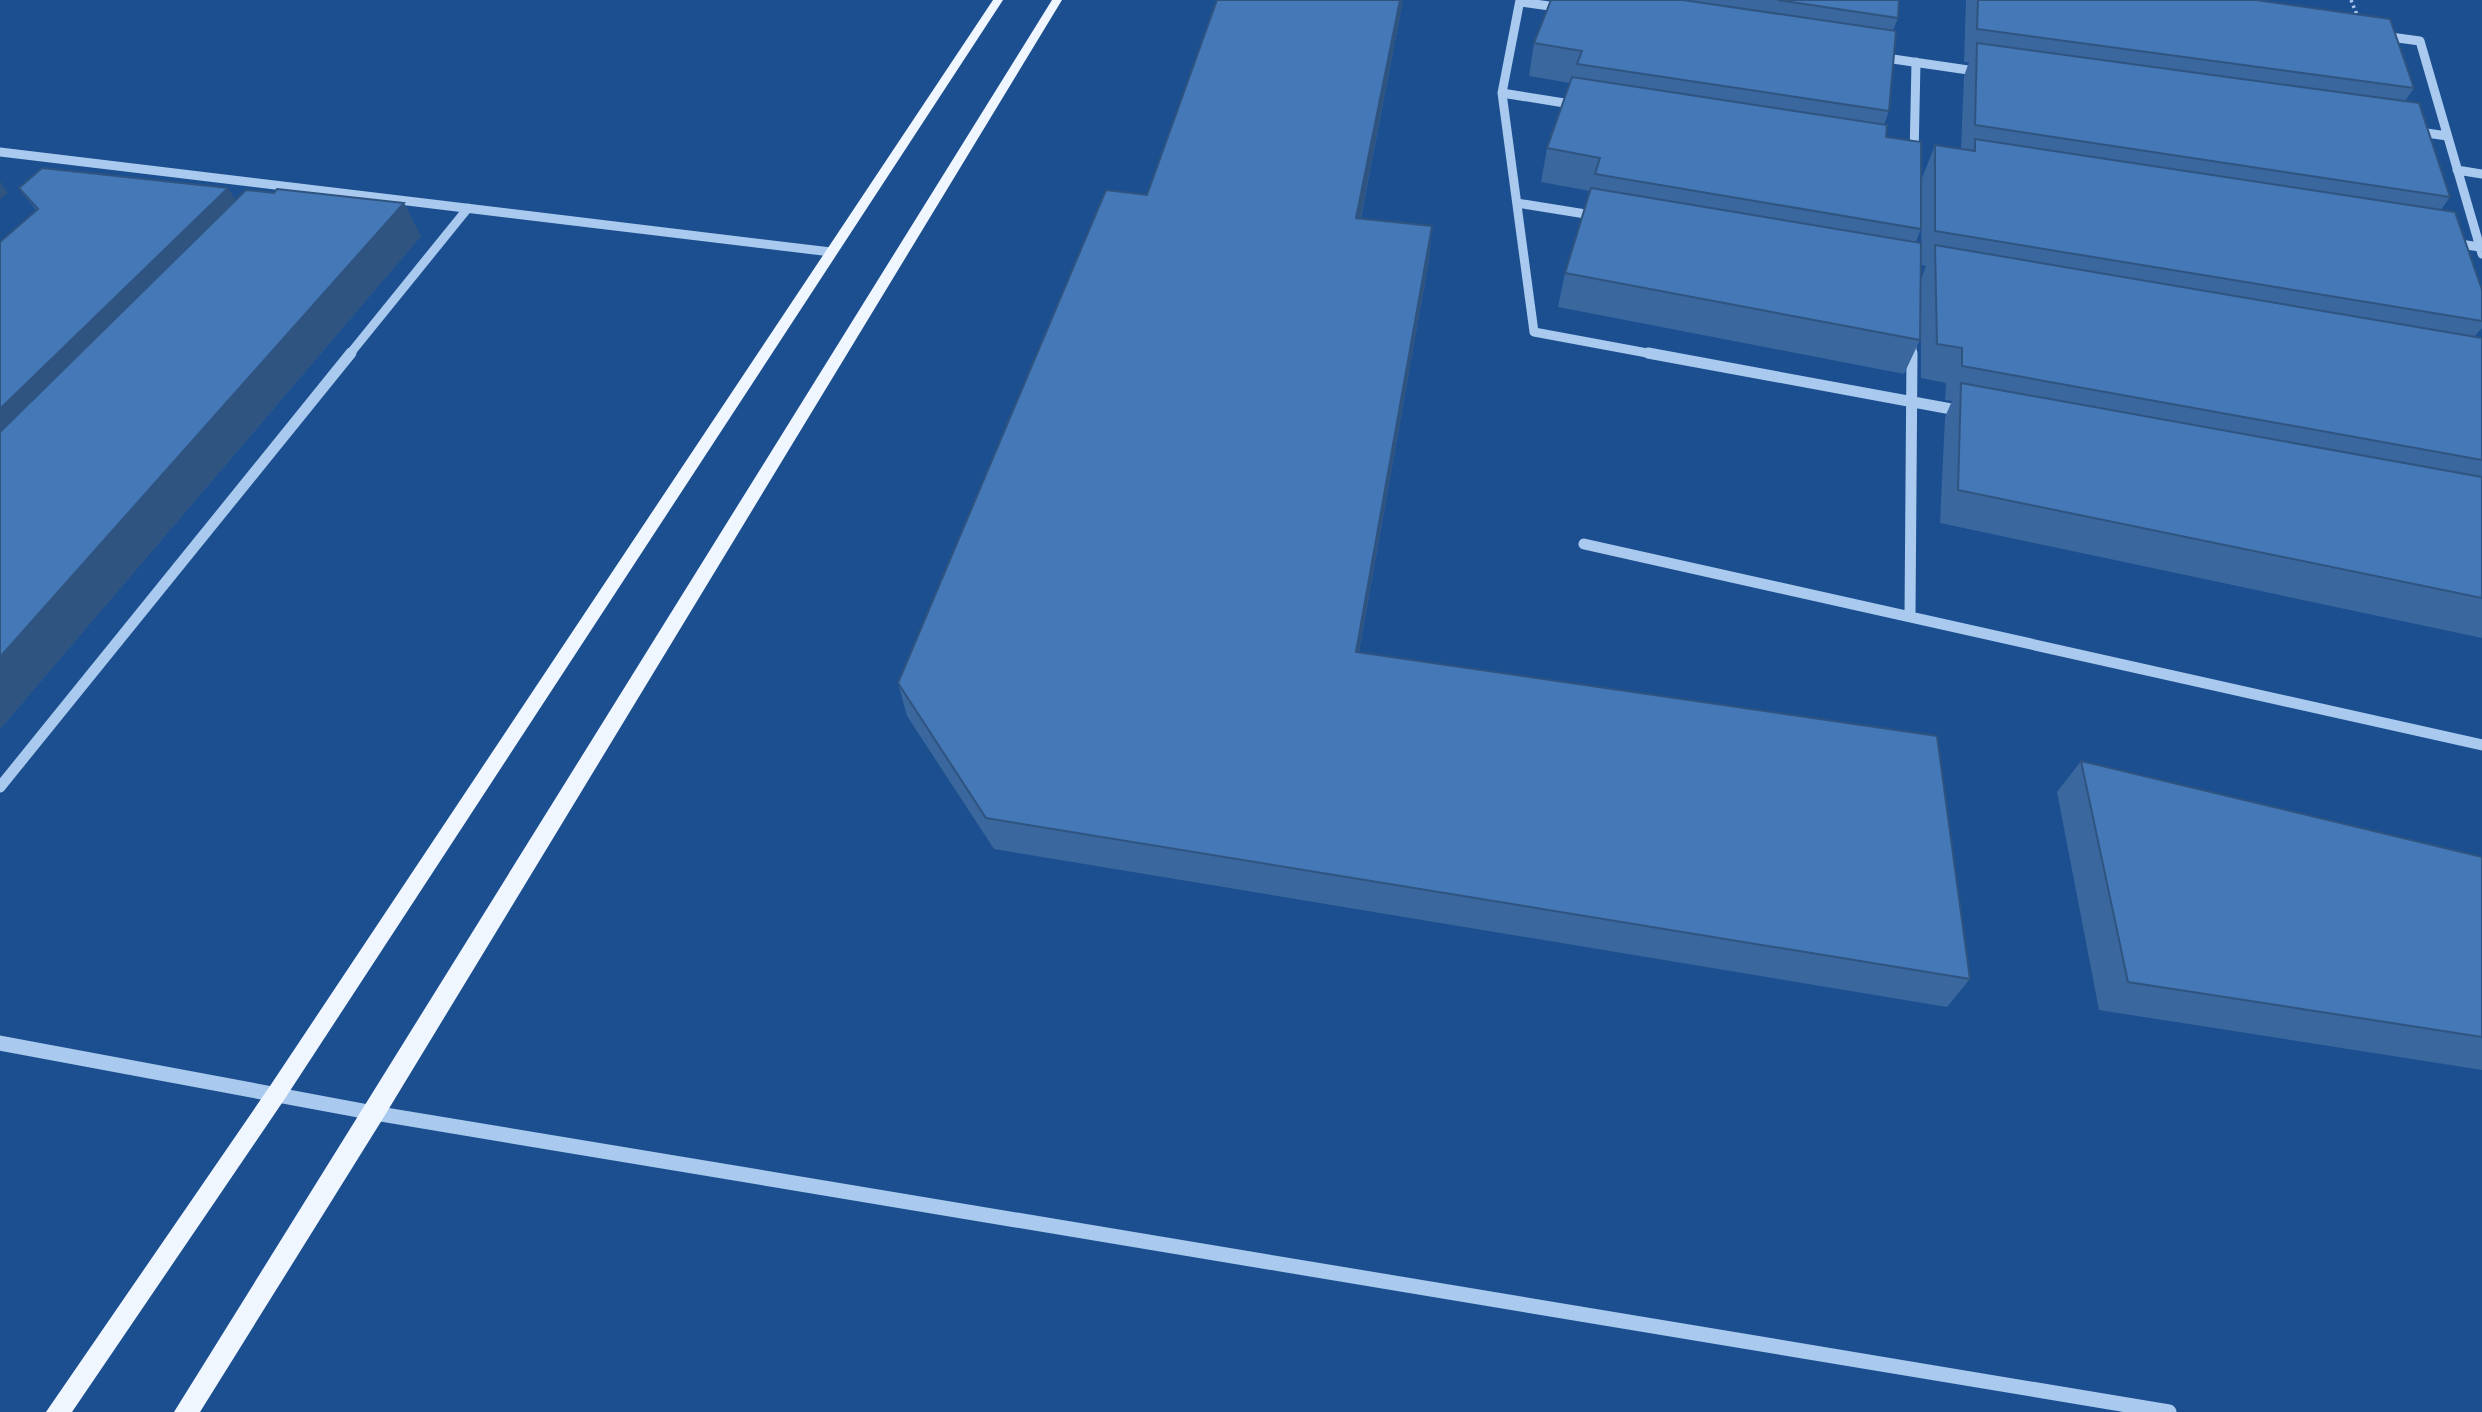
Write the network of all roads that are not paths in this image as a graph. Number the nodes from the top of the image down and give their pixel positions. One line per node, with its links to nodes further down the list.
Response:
1 (998, 0): 29 (main road)
2 (1057, 0): 39 (main road)
3 (1520, 1): 4 (street); 9 (street)
4 (1575, 10)
5 (2377, 35): 12 (street)
6 (1875, 56): 7 (street)
7 (1916, 62): 8 (street); 15 (street)
8 (1997, 74)
9 (1502, 93): 10 (street); 24 (street)
10 (1585, 106)
11 (2406, 130): 12 (street)
12 (2447, 135): 18 (street)
13 (0, 152): 17 (street)
14 (1900, 156): 15 (street)
15 (1914, 159): 16 (street); 20 (street)
16 (1928, 161)
17 (99, 164): 19 (street); 22 (street)
18 (2457, 170): 21 (street); 28 (street)
19 (89, 172)
20 (1914, 172)
21 (2482, 174)
22 (293, 187): 23 (street); 25 (street)
23 (283, 197)
24 (1517, 203): 26 (street); 31 (street)
25 (468, 208): 29 (street); 36 (street)
26 (1612, 219)
27 (2438, 240): 28 (street)
28 (2481, 250)
29 (831, 252): 38 (main road)
30 (1912, 335): 31 (street)
31 (1912, 402): 32 (street); 34 (street)
32 (1980, 415)
33 (1584, 544): 34 (street)
34 (1910, 616): 35 (street)
35 (2482, 745)
36 (0, 787)
37 (0, 1043): 38 (street)
38 (277, 1093): 39 (street); 40 (main road)
39 (374, 1113): 41 (main road); 42 (street)
40 (58, 1412)
41 (186, 1412)
42 (2169, 1412)

